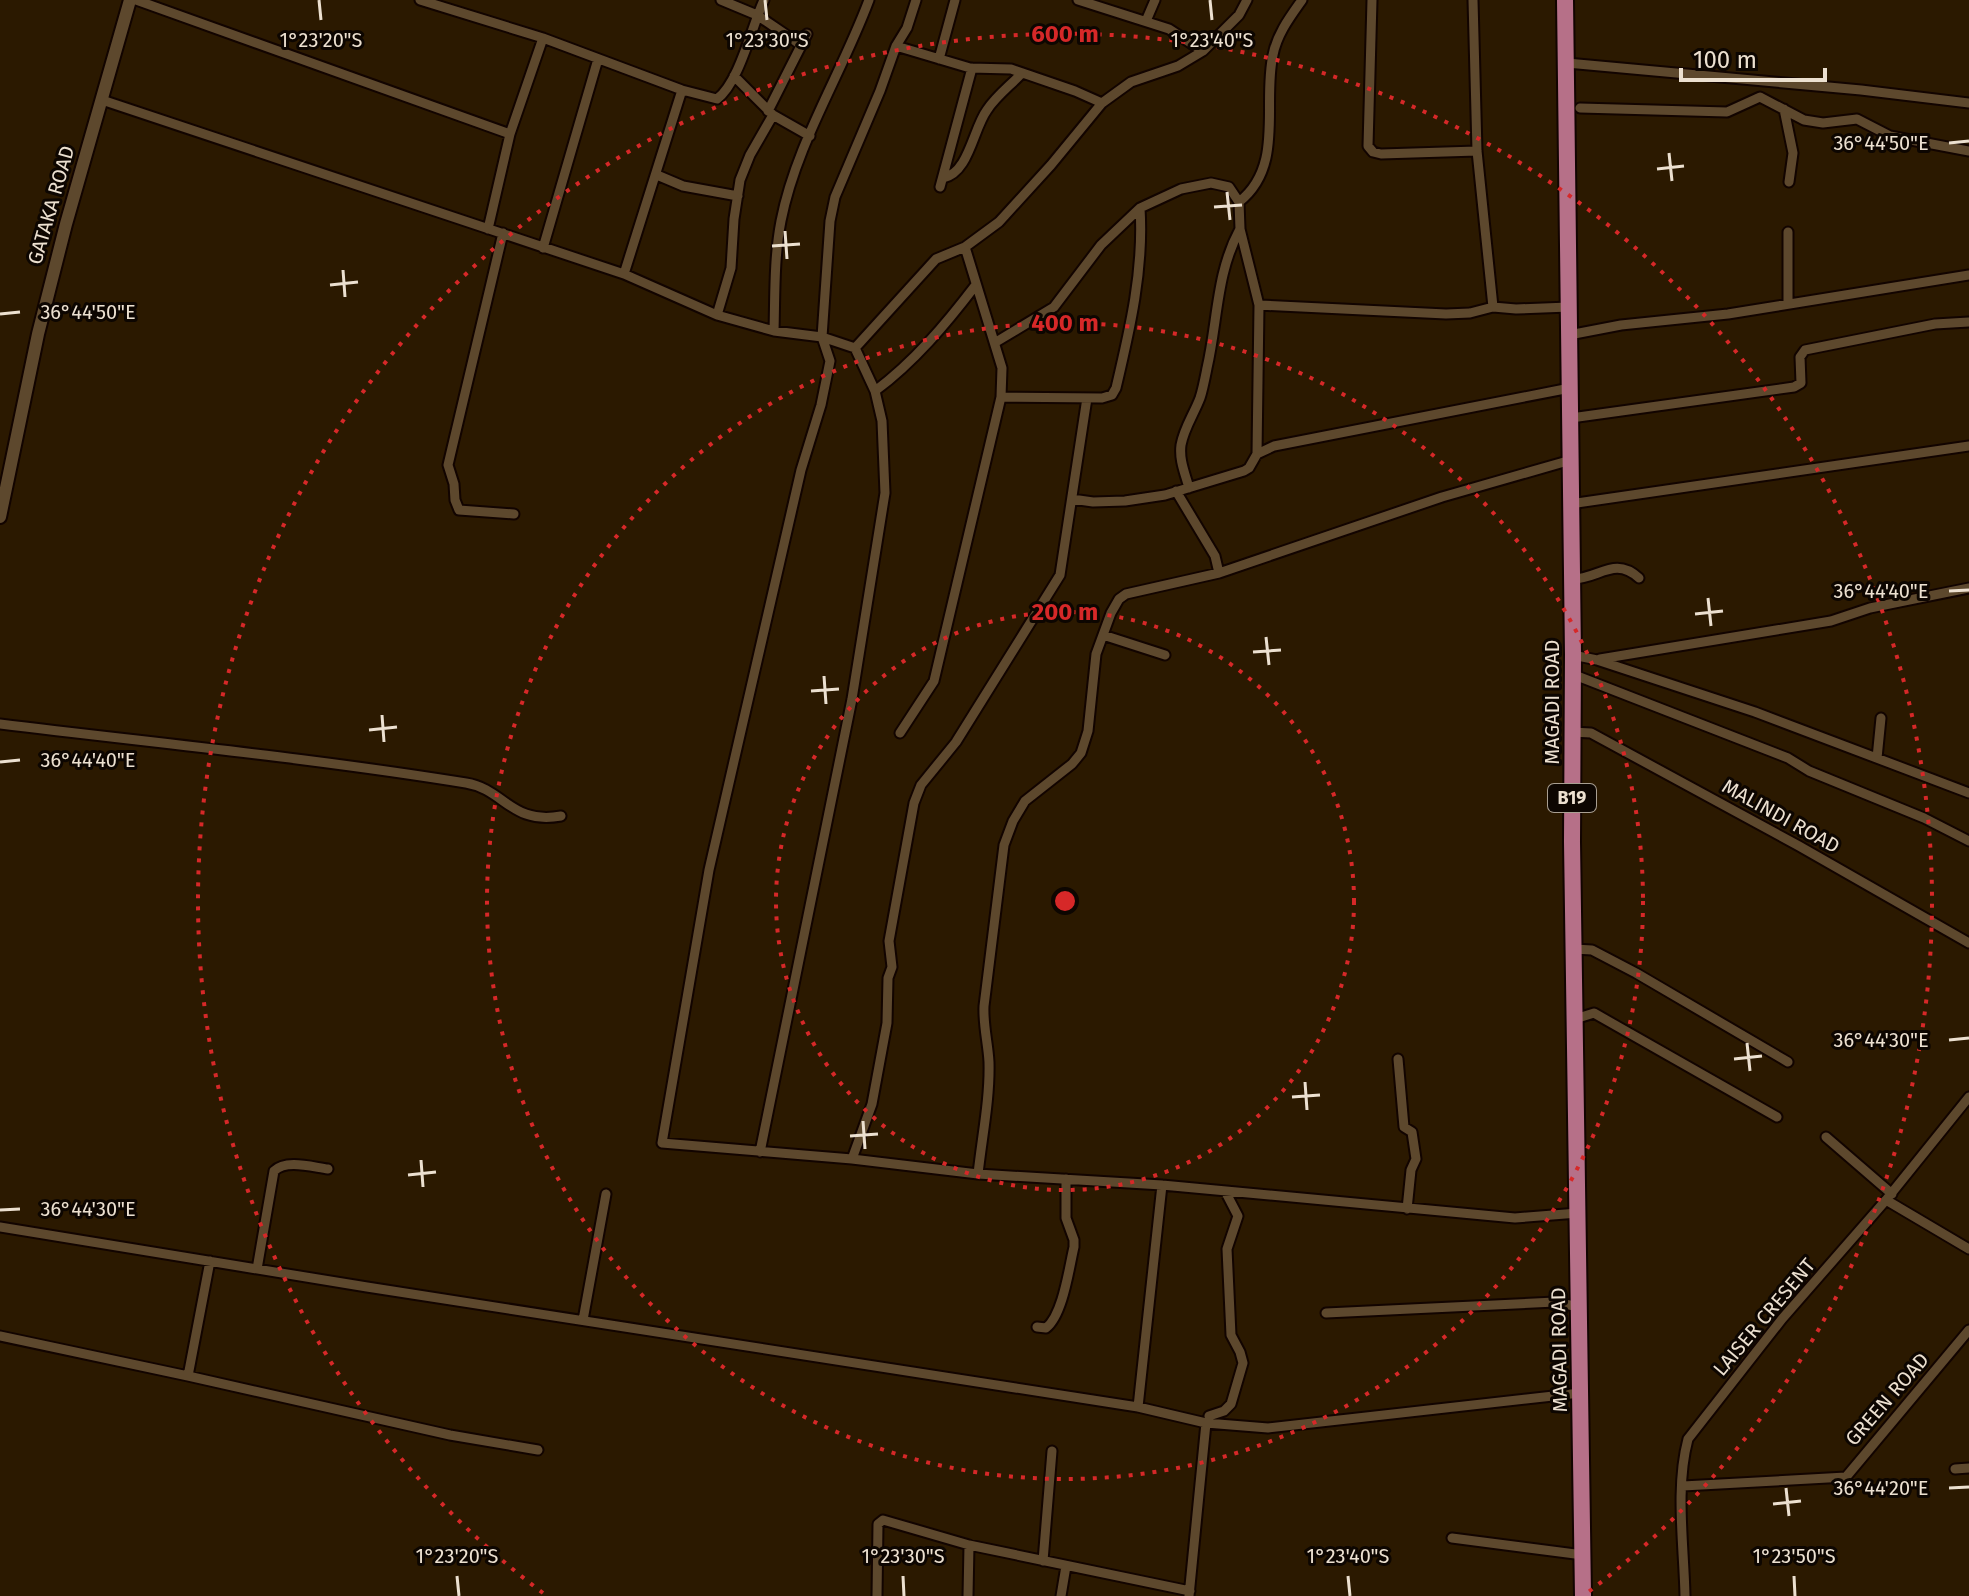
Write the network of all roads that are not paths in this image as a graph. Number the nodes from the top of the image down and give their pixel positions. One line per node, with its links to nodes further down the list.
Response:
1 (130, 0): 30 (street, GATAKA ROAD)
2 (136, 0): 36 (street)
3 (420, 0): 19 (street)
4 (721, 0): 16 (street)
5 (764, 0): 16 (street)
6 (869, 0): 37 (street)
7 (916, 0): 21 (street)
8 (955, 0): 24 (street)
9 (1078, 0): 17 (street)
10 (1155, 0): 17 (street)
11 (1247, 0): 22 (street)
12 (1302, 0): 43 (street)
13 (1372, 0): 38 (street)
14 (1473, 0): 38 (street)
15 (1565, 0): 25 (highway, MAGADI ROAD / B19)
16 (757, 15): 20 (street); 28 (street)
17 (1146, 21): 22 (street)
18 (807, 34): 20 (street)
19 (543, 38): 23 (street); 36 (street)
20 (801, 45): 35 (street)
21 (896, 46): 24 (street); 62 (street)
22 (1203, 51): 31 (street)
23 (598, 59): 29 (street); 50 (street)
24 (939, 59): 26 (street)
25 (1567, 63): 32 (street); 57 (highway, MAGADI ROAD / B19)
26 (972, 68): 27 (street); 27 (street)
27 (1022, 73): 31 (street)
28 (734, 76): 29 (street); 35 (street)
29 (682, 90): 40 (street)
30 (102, 100): 45 (street); 78 (street, GATAKA ROAD)
31 (1102, 103): 49 (street)
32 (1969, 103)
33 (1580, 108): 34 (street)
34 (1784, 109): 39 (street); 41 (street)
35 (770, 113): 37 (street); 42 (street)
36 (510, 134): 45 (street)
37 (810, 136): 60 (street)
38 (1477, 151): 56 (street)
39 (1969, 151)
40 (657, 175): 42 (street); 51 (street)
41 (1789, 182)
42 (738, 196): 58 (street)
43 (1239, 202): 44 (street); 46 (street)
44 (1140, 208): 63 (street); 68 (street)
45 (488, 229): 48 (street)
46 (1240, 229): 55 (street); 73 (street)
47 (1788, 232): 54 (street)
48 (503, 233): 50 (street); 77 (street)
49 (965, 247): 53 (street); 64 (street)
50 (543, 248): 51 (street)
51 (624, 274): 58 (street)
52 (1969, 275): 54 (street)
53 (975, 286): 63 (street); 66 (street)
54 (1788, 303): 61 (street)
55 (1259, 305): 56 (street); 71 (street)
56 (1493, 307): 57 (street)
57 (1569, 307): 61 (highway, MAGADI ROAD / B19)
58 (717, 315): 60 (street)
59 (1969, 322): 69 (street)
60 (774, 331): 62 (street)
61 (1569, 335): 65 (highway, MAGADI ROAD / B19)
62 (822, 337): 64 (street); 104 (street)
63 (996, 342): 67 (street)
64 (855, 348): 66 (street)
65 (1570, 388): 69 (highway, MAGADI ROAD / B19); 71 (street)
66 (875, 391): 104 (street)
67 (1001, 397): 68 (street); 91 (street)
68 (1087, 398): 75 (street)
69 (1571, 418): 72 (highway, MAGADI ROAD / B19)
70 (1969, 446): 76 (street)
71 (1257, 454): 73 (street)
72 (1571, 460): 76 (highway, MAGADI ROAD / B19); 79 (street)
73 (1189, 488): 74 (street)
74 (1176, 491): 75 (street); 79 (street)
75 (1072, 499): 105 (street)
76 (1570, 504): 81 (highway, MAGADI ROAD / B19)
77 (514, 514)
78 (0, 517)
79 (1219, 573): 83 (street)
80 (1639, 578): 81 (street)
81 (1571, 579): 85 (highway, MAGADI ROAD / B19)
82 (1969, 588): 86 (street)
83 (1103, 635): 84 (street); 107 (street)
84 (1165, 655)
85 (1573, 655): 86 (street); 87 (highway, MAGADI ROAD / B19)
86 (1597, 660): 92 (street)
87 (1572, 674): 90 (highway, MAGADI ROAD / B19); 95 (street)
88 (1881, 718): 92 (street)
89 (0, 724): 94 (street)
90 (1572, 732): 96 (street, MALINDI ROAD); 97 (highway, MAGADI ROAD / B19)
91 (900, 733)
92 (1877, 758): 93 (street)
93 (1969, 793)
94 (561, 816)
95 (1969, 841)
96 (1969, 943)
97 (1574, 949): 98 (highway, MAGADI ROAD / B19); 100 (street)
98 (1575, 1019): 102 (street); 114 (highway, MAGADI ROAD / B19)
99 (1398, 1059): 113 (street)
100 (1788, 1062)
101 (1968, 1102): 112 (street, LAISER CRESENT)
102 (1777, 1117)
103 (1826, 1137): 112 (street)
104 (760, 1152): 105 (street)
105 (852, 1159): 107 (street)
106 (328, 1169): 118 (street)
107 (978, 1174): 108 (street)
108 (1066, 1179): 109 (street); 122 (street)
109 (1162, 1185): 110 (street); 127 (street)
110 (1225, 1191): 113 (street); 128 (street)
111 (606, 1194): 121 (street)
112 (1889, 1197): 116 (street); 133 (street, LAISER CRESENT)
113 (1407, 1209): 114 (street)
114 (1578, 1213): 119 (highway, MAGADI ROAD / B19)
115 (0, 1227): 117 (street)
116 (1969, 1249)
117 (210, 1261): 118 (street); 125 (street)
118 (257, 1269): 121 (street)
119 (1579, 1307): 120 (street); 126 (highway, MAGADI ROAD / B19)
120 (1326, 1313)
121 (583, 1320): 127 (street)
122 (1037, 1327)
123 (1969, 1330): 133 (street, GREEN ROAD)
124 (0, 1336): 125 (street)
125 (188, 1376): 129 (street)
126 (1580, 1393): 128 (street); 136 (highway, MAGADI ROAD / B19)
127 (1138, 1407): 128 (street)
128 (1208, 1420): 139 (street)
129 (538, 1450)
130 (1052, 1451): 137 (street)
131 (1969, 1468): 132 (street)
132 (1955, 1469)
133 (1683, 1486): 144 (street, LAISER CRESENT)
134 (1452, 1538): 136 (street)
135 (969, 1545): 137 (street); 140 (street); 141 (street)
136 (1583, 1555): 143 (highway, MAGADI ROAD / B19)
137 (1043, 1561): 138 (street)
138 (1066, 1566): 139 (street); 142 (street)
139 (1189, 1593)
140 (877, 1596)
141 (968, 1596)
142 (1061, 1596)
143 (1583, 1596)
144 (1685, 1596)

